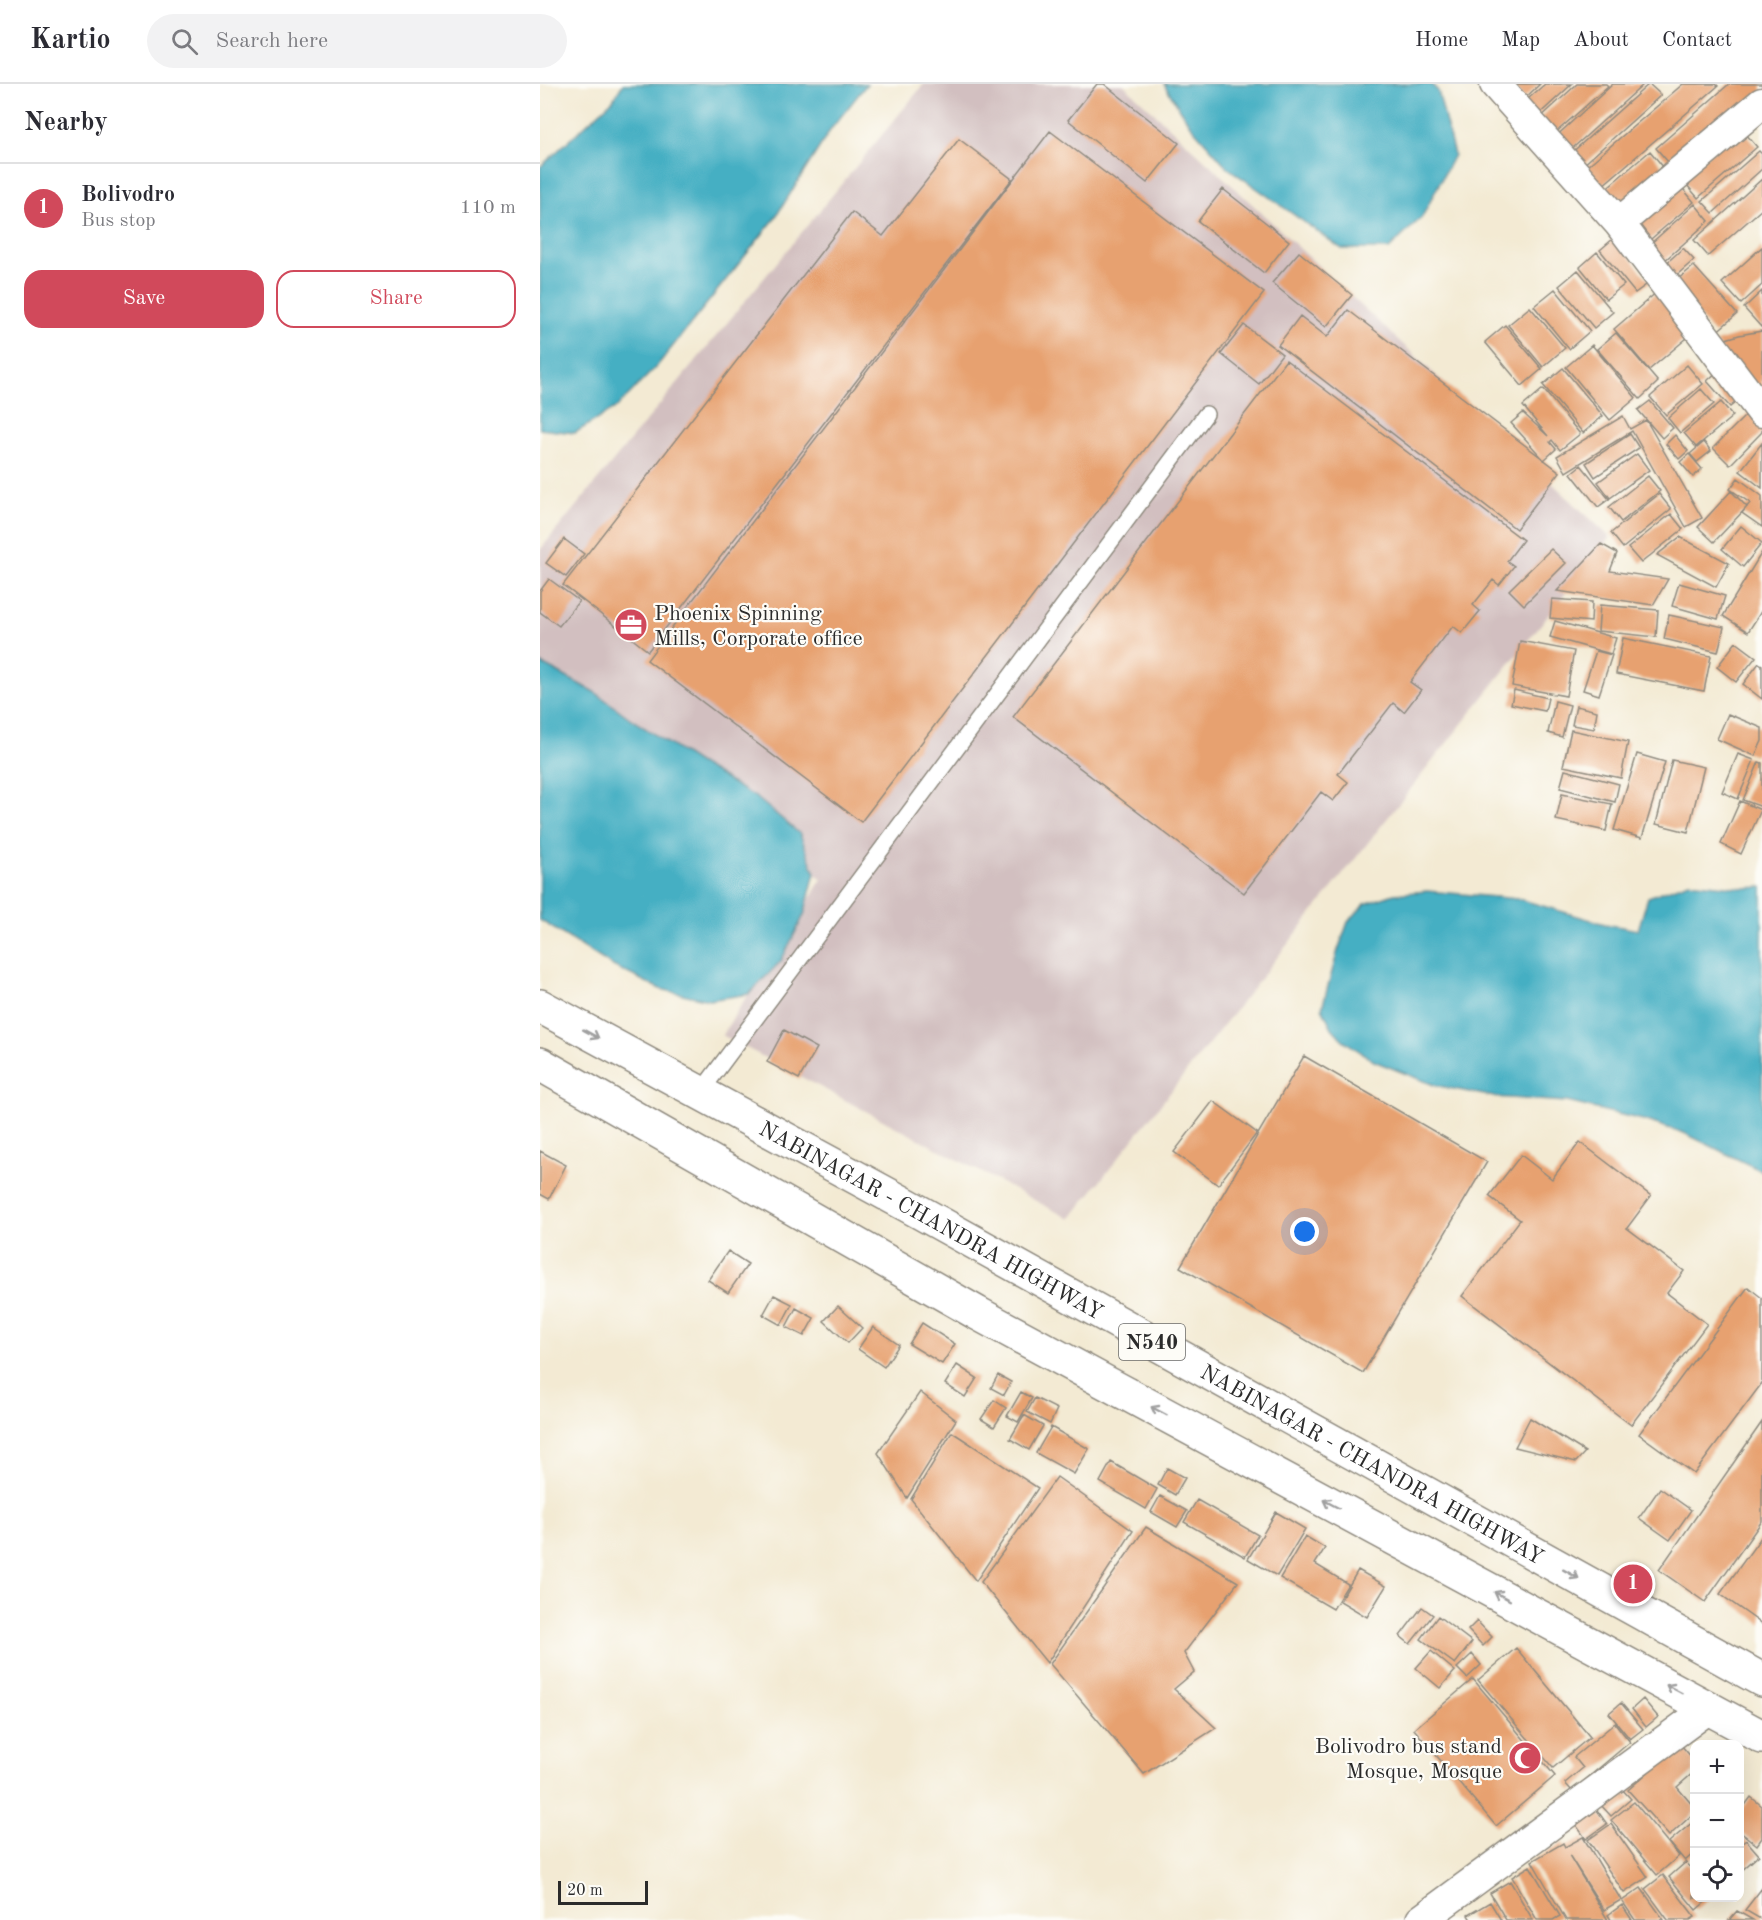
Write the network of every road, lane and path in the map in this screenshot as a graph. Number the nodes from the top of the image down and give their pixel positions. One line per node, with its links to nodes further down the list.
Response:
1 (1495, 84): 3 (street)
2 (1762, 103): 3 (street)
3 (1619, 223): 4 (street)
4 (1762, 412)
5 (1206, 414): 8 (lane)
6 (540, 1006): 8 (highway, NABINAGAR - CHANDRA HIGHWAY / N540, one-way to 8)
7 (540, 1064): 10 (highway, N540, one-way to 7)
8 (700, 1093): 9 (highway, NABINAGAR - CHANDRA HIGHWAY / N540, one-way to 9)
9 (1762, 1680)
10 (1709, 1708): 11 (highway, N540); 12 (street)
11 (1762, 1737)
12 (1421, 1920)

